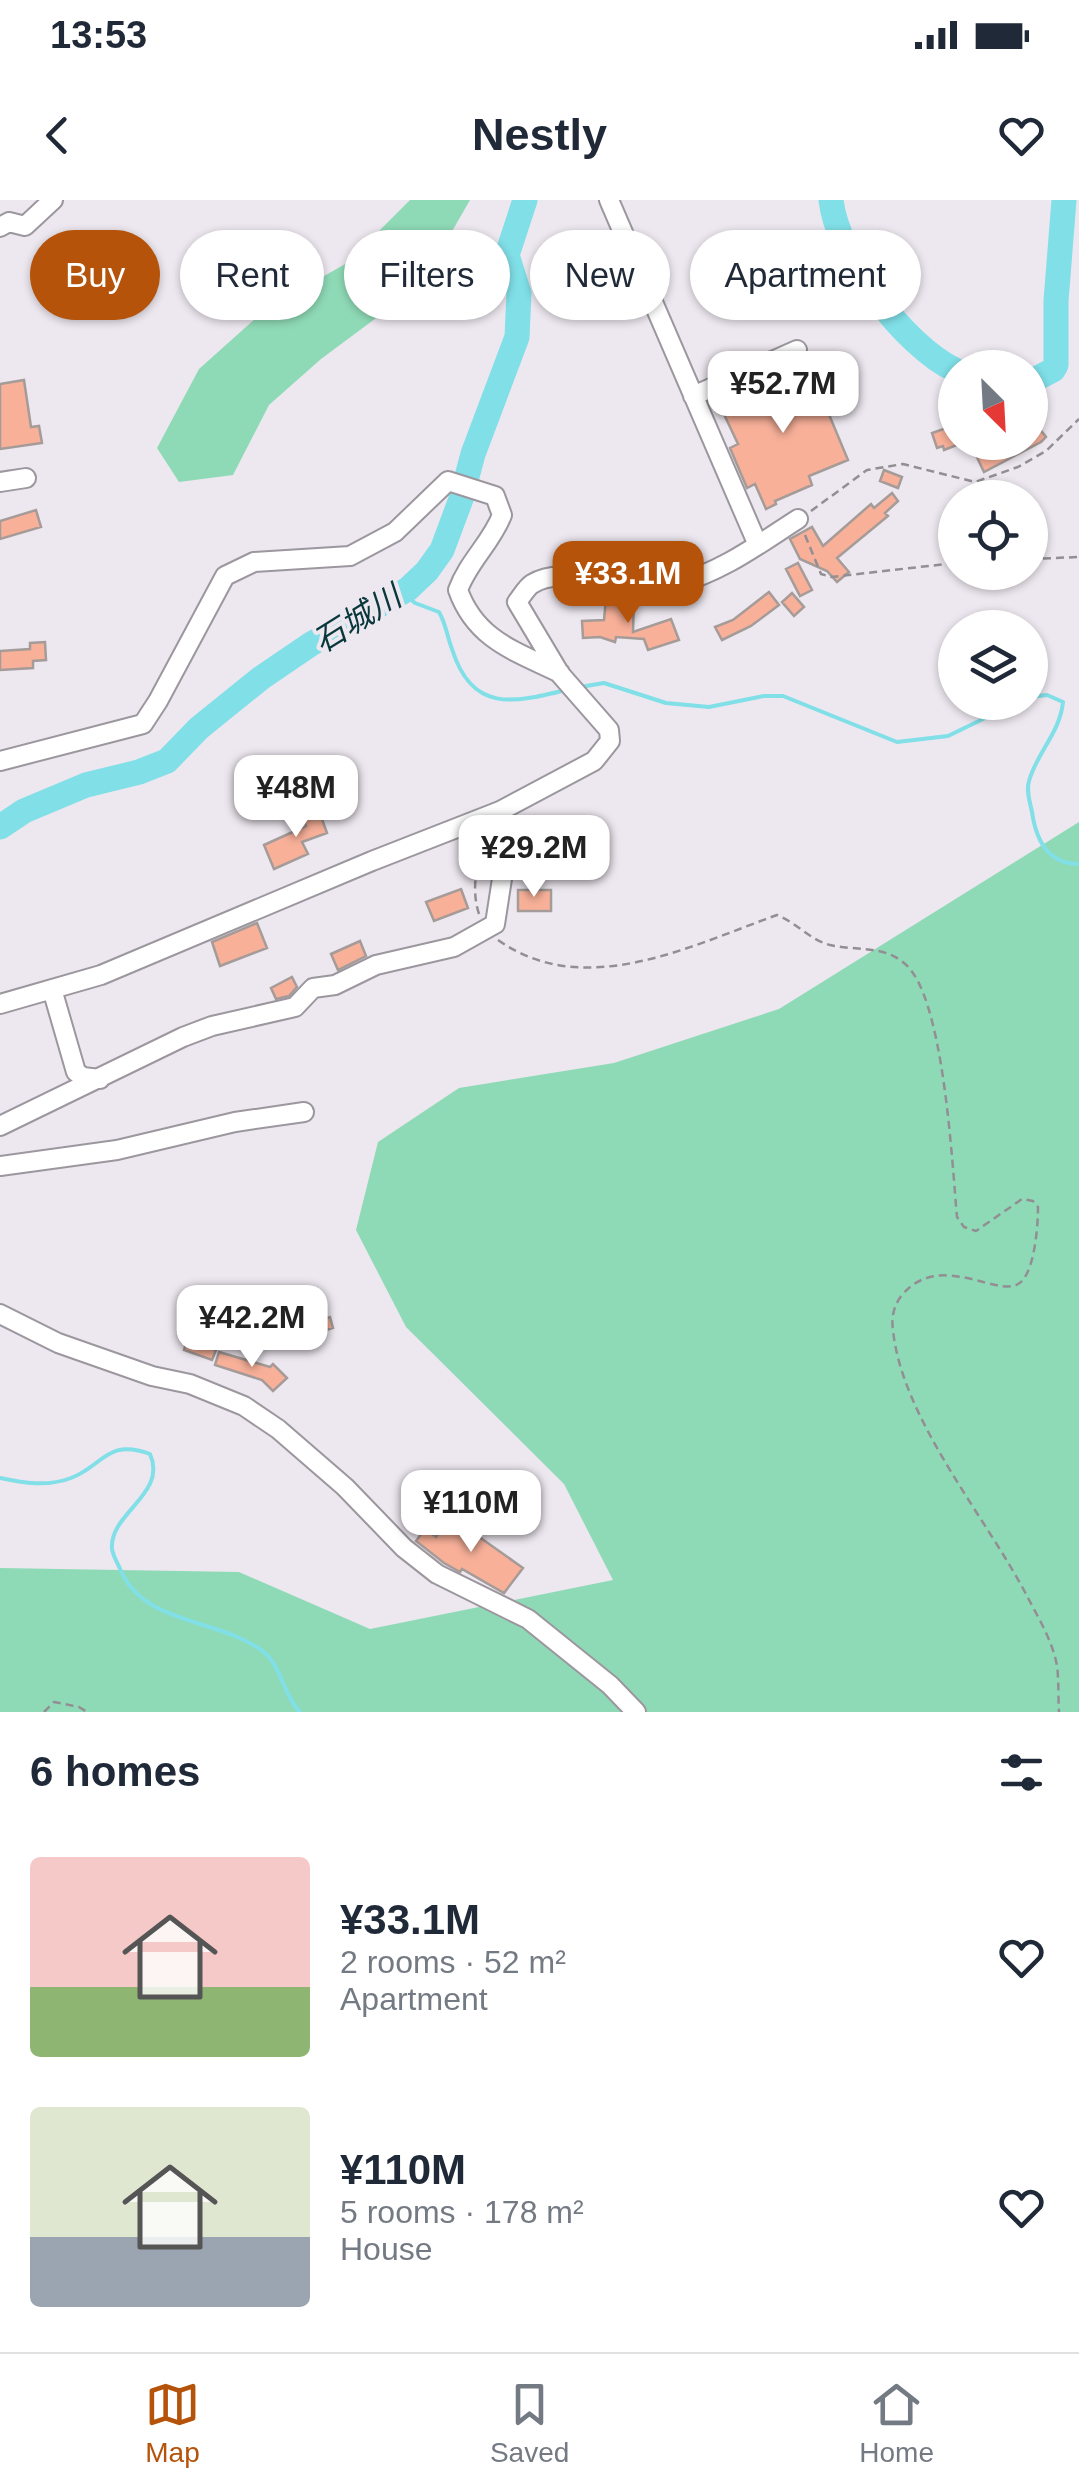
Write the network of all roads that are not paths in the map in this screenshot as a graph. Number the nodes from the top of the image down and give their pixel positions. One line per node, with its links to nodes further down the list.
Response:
1 (53, 200): 3 (street)
2 (609, 200): 5 (street)
3 (0, 227)
4 (798, 350): 5 (street)
5 (693, 396): 9 (street)
6 (26, 478): 7 (street)
7 (0, 482)
8 (798, 519): 9 (street)
9 (758, 543): 10 (street)
10 (560, 674): 11 (street); 12 (street)
11 (0, 761)
12 (500, 811): 13 (street); 15 (street)
13 (52, 989): 14 (street); 15 (street)
14 (0, 1004)
15 (100, 1079): 17 (street)
16 (304, 1112): 18 (street)
17 (0, 1126)
18 (0, 1166)
19 (0, 1314): 20 (street)
20 (636, 1712)

